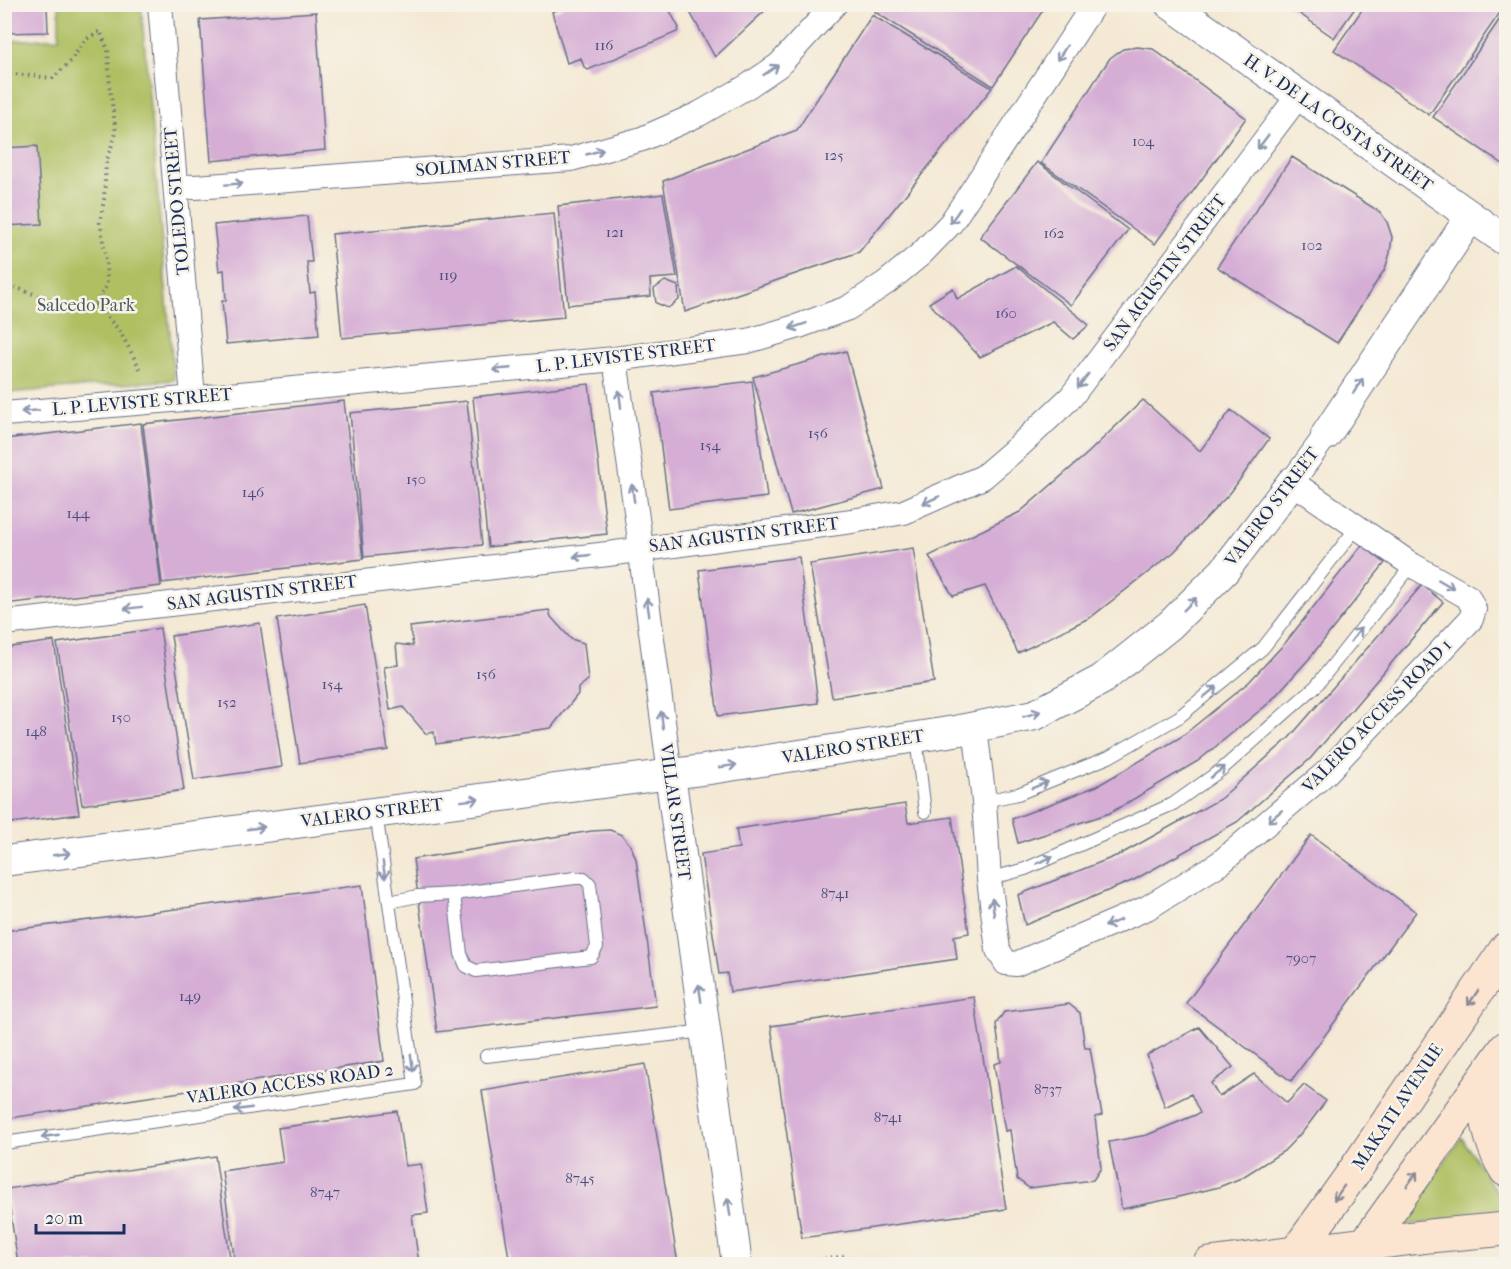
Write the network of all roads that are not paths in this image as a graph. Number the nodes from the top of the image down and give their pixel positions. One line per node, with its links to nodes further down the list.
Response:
1 (160, 4): 6 (street, TOLEDO STREET)
2 (835, 4): 6 (street, SOLIMAN STREET, one-way to 2)
3 (1094, 4): 9 (street, L. P. LEVISTE STREET, one-way to 9)
4 (1170, 4): 5 (street, H. V. DE LA COSTA STREET)
5 (1299, 95): 7 (street, H. V. DE LA COSTA STREET); 15 (street, SAN AGUSTIN STREET, one-way to 15)
6 (176, 186): 10 (street, TOLEDO STREET)
7 (1471, 216): 8 (street, H. V. DE LA COSTA STREET); 12 (street, VALERO STREET, one-way to 7)
8 (1506, 241)
9 (615, 359): 10 (street, L. P. LEVISTE STREET, one-way to 10); 15 (street, VILLAR STREET, one-way to 9)
10 (193, 398): 11 (street, L. P. LEVISTE STREET, one-way to 11)
11 (4, 414)
12 (1326, 435): 13 (street, VALERO STREET)
13 (1292, 482): 14 (street, VALERO ACCESS ROAD 1); 18 (street, VALERO STREET, one-way to 13)
14 (1357, 527): 16 (street, VALERO ACCESS ROAD 1); 21 (lane, one-way to 14)
15 (640, 549): 17 (street, SAN AGUSTIN STREET, one-way to 17); 20 (street, VILLAR STREET, one-way to 15)
16 (1412, 565): 25 (lane, one-way to 16); 25 (street, VALERO ACCESS ROAD 1, one-way to 25)
17 (4, 623)
18 (975, 728): 19 (street, VALERO STREET); 21 (street, VALERO ACCESS ROAD 1)
19 (916, 737): 20 (street, VALERO STREET, one-way to 19); 23 (lane)
20 (670, 774): 22 (street, VALERO STREET, one-way to 20); 29 (street, VILLAR STREET, one-way to 20)
21 (984, 801): 25 (street, VALERO ACCESS ROAD 1)
22 (376, 812): 24 (street, VALERO STREET, one-way to 22); 27 (lane, VALERO ACCESS ROAD 2, one-way to 27)
23 (925, 812)
24 (4, 861)
25 (989, 879)
26 (454, 894): 26 (lane); 27 (lane)
27 (389, 902): 33 (lane, VALERO ACCESS ROAD 2, one-way to 33)
28 (1506, 949): 37 (main road, MAKATI AVENUE, one-way to 37)
29 (705, 1031): 31 (lane); 38 (street, VILLAR STREET, one-way to 29)
30 (1506, 1048): 32 (main road)
31 (486, 1056)
32 (1488, 1074): 34 (main road); 36 (main road, one-way to 32)
33 (4, 1143)
34 (1506, 1170)
35 (1506, 1229): 36 (main road)
36 (1358, 1254): 37 (main road)
37 (1293, 1259): 39 (main road)
38 (737, 1264)
39 (1209, 1264)

